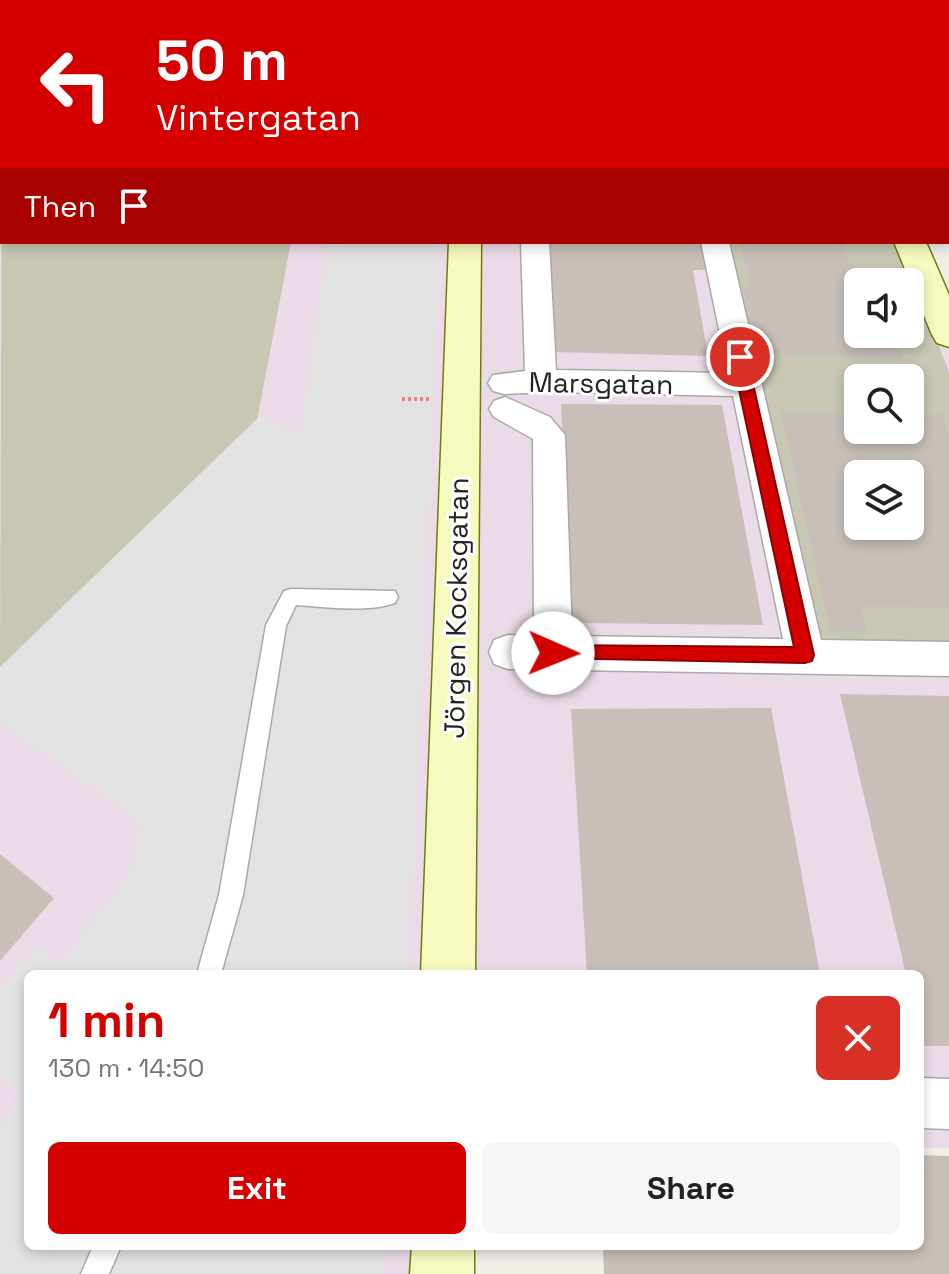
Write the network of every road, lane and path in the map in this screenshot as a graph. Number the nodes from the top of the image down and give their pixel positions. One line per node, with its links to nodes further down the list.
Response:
1 (465, 244): 14 (street, Jörgen Kocksgatan)
2 (535, 244): 6 (street)
3 (715, 244): 7 (street)
4 (911, 244): 5 (street)
5 (949, 335)
6 (541, 381): 7 (street, Marsgatan); 10 (street, Marsgatan)
7 (746, 385): 11 (street)
8 (388, 597): 13 (lane)
9 (508, 652): 10 (street)
10 (553, 653): 11 (street)
11 (805, 655): 12 (street)
12 (949, 659)
13 (210, 970)
14 (448, 970)
15 (924, 1103): 16 (street)
16 (949, 1104)
17 (105, 1250): 19 (lane)
18 (443, 1250): 20 (street)
19 (95, 1274)
20 (442, 1274)

